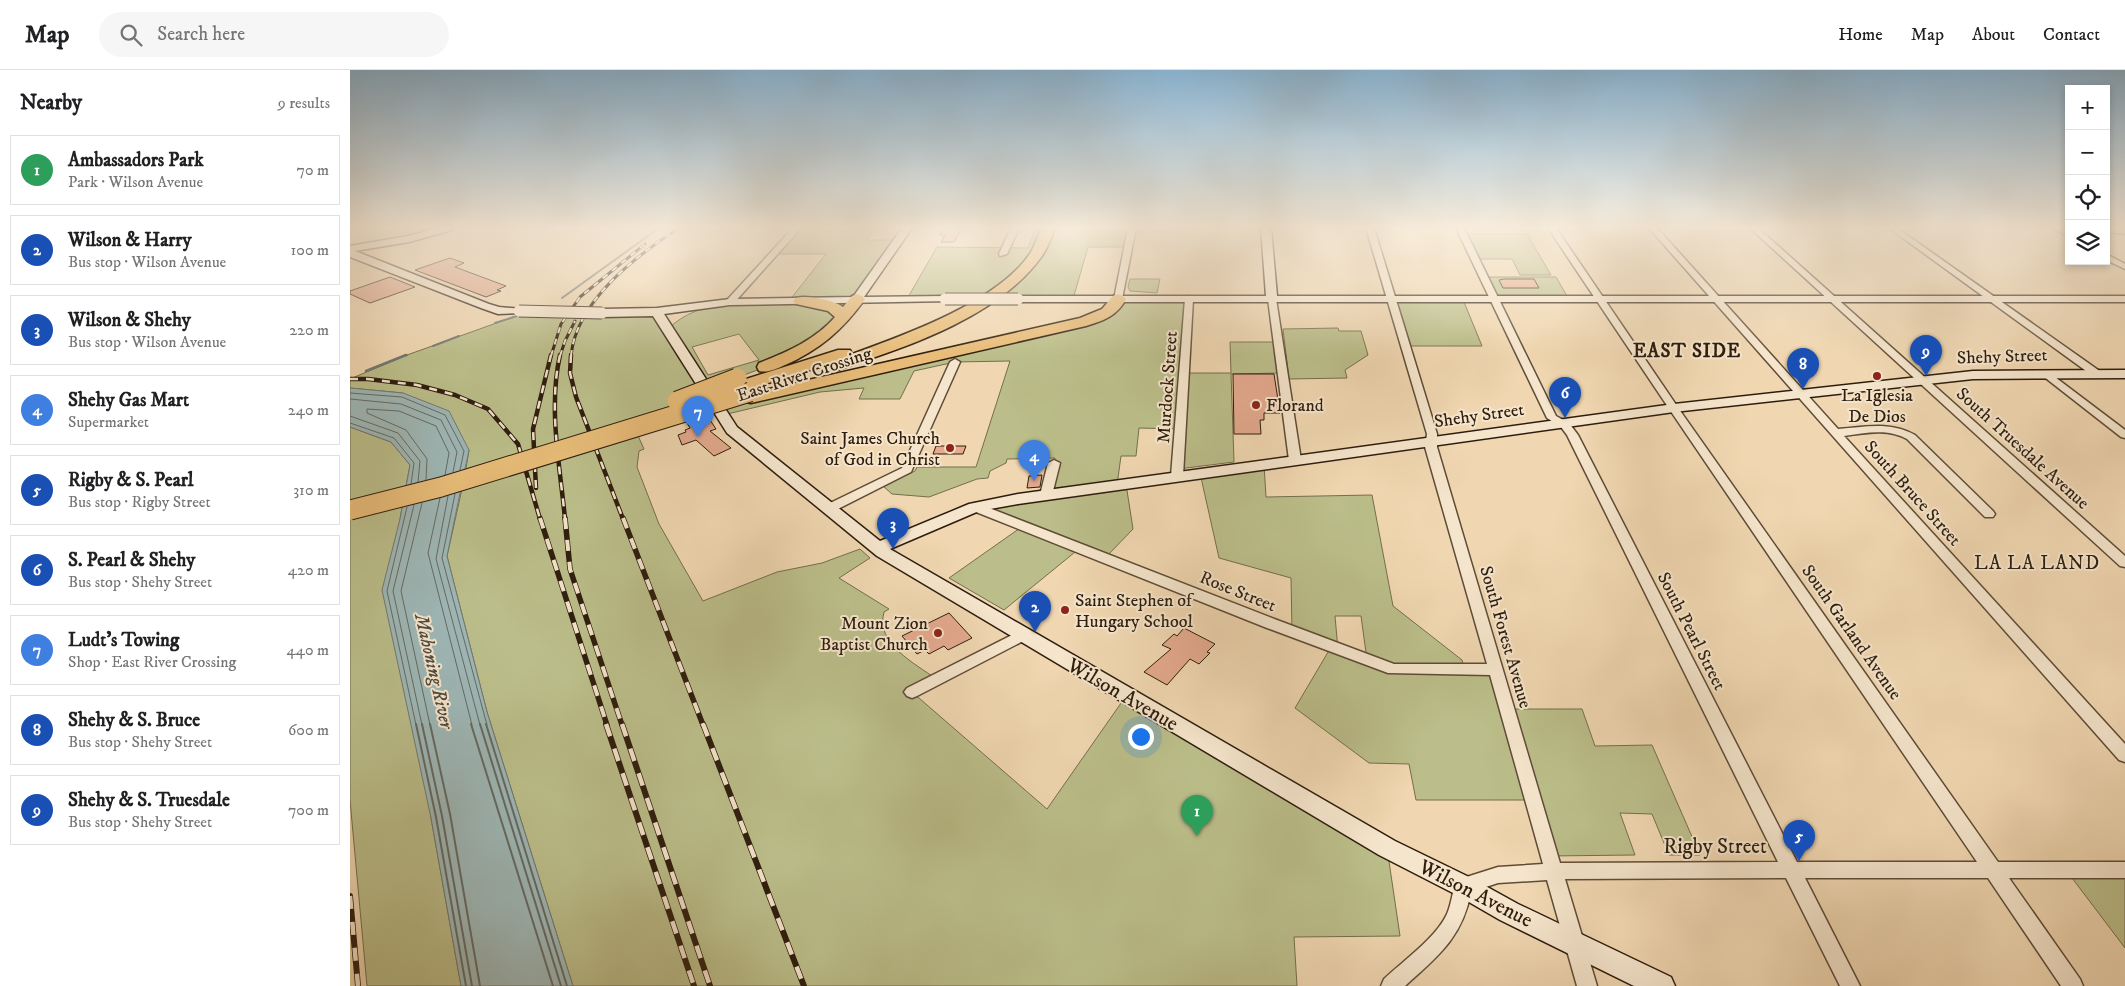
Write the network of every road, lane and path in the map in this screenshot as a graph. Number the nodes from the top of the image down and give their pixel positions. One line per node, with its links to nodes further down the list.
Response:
1 (395, 271): 28 (main road, bridge)
2 (758, 271): 26 (street)
3 (877, 271): 14 (main road)
4 (1009, 271): 36 (highway, East River Crossing)
5 (1021, 271): 36 (highway, East River Crossing)
6 (1124, 271): 15 (street)
7 (1270, 271): 17 (main road)
8 (1383, 271): 18 (street, South Forest Avenue)
9 (1481, 271): 19 (street, South Pearl Street)
10 (1582, 271): 20 (street, South Garland Avenue)
11 (1691, 271): 21 (street, South Bruce Street)
12 (1801, 271): 22 (street, South Truesdale Avenue)
13 (1953, 271): 23 (street)
14 (858, 299): 15 (main road, bridge); 25 (main road); 29 (highway)
15 (1118, 299): 16 (main road); 36 (highway)
16 (1189, 299): 17 (main road); 45 (street, Murdock Street)
17 (1272, 299): 18 (main road); 43 (street)
18 (1391, 299): 19 (main road); 42 (street, South Forest Avenue)
19 (1495, 299): 20 (main road); 39 (street, South Pearl Street)
20 (1601, 299): 21 (main road); 38 (street, South Garland Avenue)
21 (1716, 299): 22 (main road); 37 (street, South Bruce Street)
22 (1832, 299): 23 (main road); 35 (street, South Truesdale Avenue)
23 (1993, 299): 24 (main road); 33 (street)
24 (2125, 299)
25 (801, 300): 26 (main road); 29 (highway)
26 (730, 302): 27 (main road); 30 (main road)
27 (657, 312): 28 (main road); 30 (main road, Wilson Avenue)
28 (607, 313): 30 (main road)
29 (844, 316): 36 (highway)
30 (668, 329): 49 (main road, Wilson Avenue)
31 (955, 362): 49 (street)
32 (2047, 374): 33 (main road, Shehy Street); 35 (main road, Shehy Street); 41 (street)
33 (2097, 374): 34 (main road, Shehy Street)
34 (2125, 374)
35 (1921, 380): 37 (main road, Shehy Street); 53 (street, South Truesdale Avenue)
36 (746, 388): 47 (highway, East River Crossing); 50 (highway, East River Crossing, bridge)
37 (1800, 394): 38 (main road, Shehy Street); 40 (street, South Bruce Street)
38 (1674, 408): 39 (main road, Shehy Street); 59 (street, South Garland Avenue)
39 (1561, 423): 42 (main road, Shehy Street); 58 (street, South Pearl Street)
40 (1835, 433): 51 (street); 57 (street, South Bruce Street)
41 (2125, 435)
42 (1432, 441): 43 (main road, Shehy Street); 55 (street, South Forest Avenue)
43 (1295, 460): 45 (main road, Shehy Street)
44 (1054, 463): 46 (street)
45 (1177, 476): 46 (main road, Shehy Street)
46 (1046, 495): 48 (main road, Shehy Street)
47 (350, 501)
48 (975, 506): 52 (main road, Shehy Street); 55 (street, Rose Street)
49 (828, 509): 52 (main road, Wilson Avenue)
50 (350, 510)
51 (1989, 514)
52 (878, 548): 54 (main road, Wilson Avenue)
53 (2125, 563)
54 (1022, 634): 56 (street); 62 (main road, Wilson Avenue)
55 (1496, 670): 61 (street, South Forest Avenue)
56 (912, 692)
57 (2125, 755)
58 (1791, 870): 59 (street, Rigby Street); 61 (street, Rigby Street); 67 (street, South Pearl Street)
59 (1994, 870): 60 (street, Rigby Street); 68 (street, South Garland Avenue)
60 (2125, 870)
61 (1554, 872): 62 (street, Rigby Street); 63 (street, South Forest Avenue)
62 (1463, 886): 63 (main road, Wilson Avenue); 64 (street)
63 (1575, 944): 65 (street, South Forest Avenue); 66 (main road, Wilson Avenue)
64 (1391, 986)
65 (1587, 986)
66 (1662, 986)
67 (1850, 986)
68 (2073, 986)

